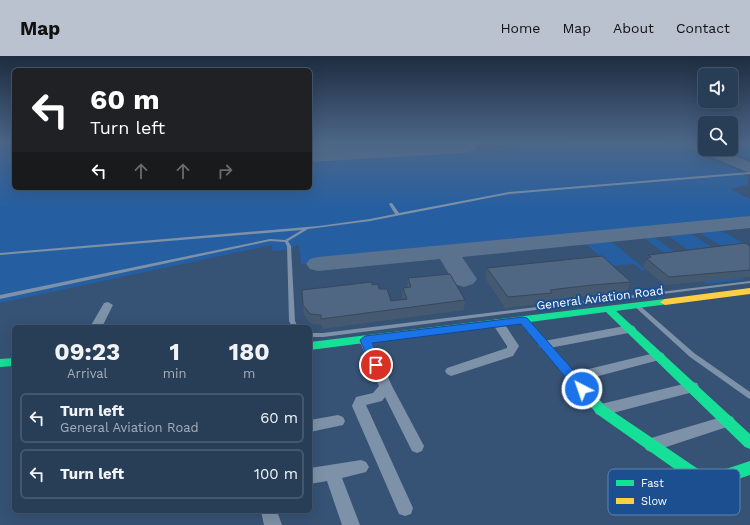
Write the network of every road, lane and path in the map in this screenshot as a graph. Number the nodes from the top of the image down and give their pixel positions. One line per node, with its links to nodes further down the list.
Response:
1 (750, 173): 3 (lane)
2 (391, 204): 3 (lane)
3 (398, 215): 4 (lane)
4 (309, 228): 5 (lane); 6 (lane)
5 (286, 241): 9 (lane); 16 (lane)
6 (0, 254)
7 (750, 282): 18 (lane)
8 (750, 291): 11 (main road, General Aviation Road)
9 (0, 297)
10 (108, 305): 15 (street)
11 (635, 305): 12 (main road, General Aviation Road); 29 (lane)
12 (608, 308): 13 (main road, General Aviation Road); 17 (main road)
13 (523, 320): 14 (main road, General Aviation Road); 20 (main road)
14 (498, 323): 19 (main road, General Aviation Road); 25 (street)
15 (97, 325)
16 (294, 325)
17 (630, 329): 20 (street); 22 (main road)
18 (312, 335)
19 (365, 340): 21 (main road, General Aviation Road); 27 (street)
20 (544, 345): 26 (main road)
21 (312, 346)
22 (659, 356): 26 (street); 28 (main road)
23 (12, 362): 24 (main road)
24 (0, 363)
25 (451, 371)
26 (572, 378): 30 (main road)
27 (386, 387): 36 (street); 43 (street)
28 (692, 387): 30 (street); 32 (main road)
29 (750, 396)
30 (601, 410): 35 (main road)
31 (338, 421): 33 (street)
32 (728, 421): 34 (main road); 35 (street)
33 (312, 426)
34 (750, 443)
35 (651, 445): 39 (main road)
36 (417, 446)
37 (361, 467): 41 (street)
38 (750, 468): 40 (main road)
39 (688, 469)
40 (740, 471)
41 (332, 472): 42 (street); 46 (street)
42 (312, 476)
43 (405, 508)
44 (270, 513): 45 (street)
45 (273, 525)
46 (352, 525)

